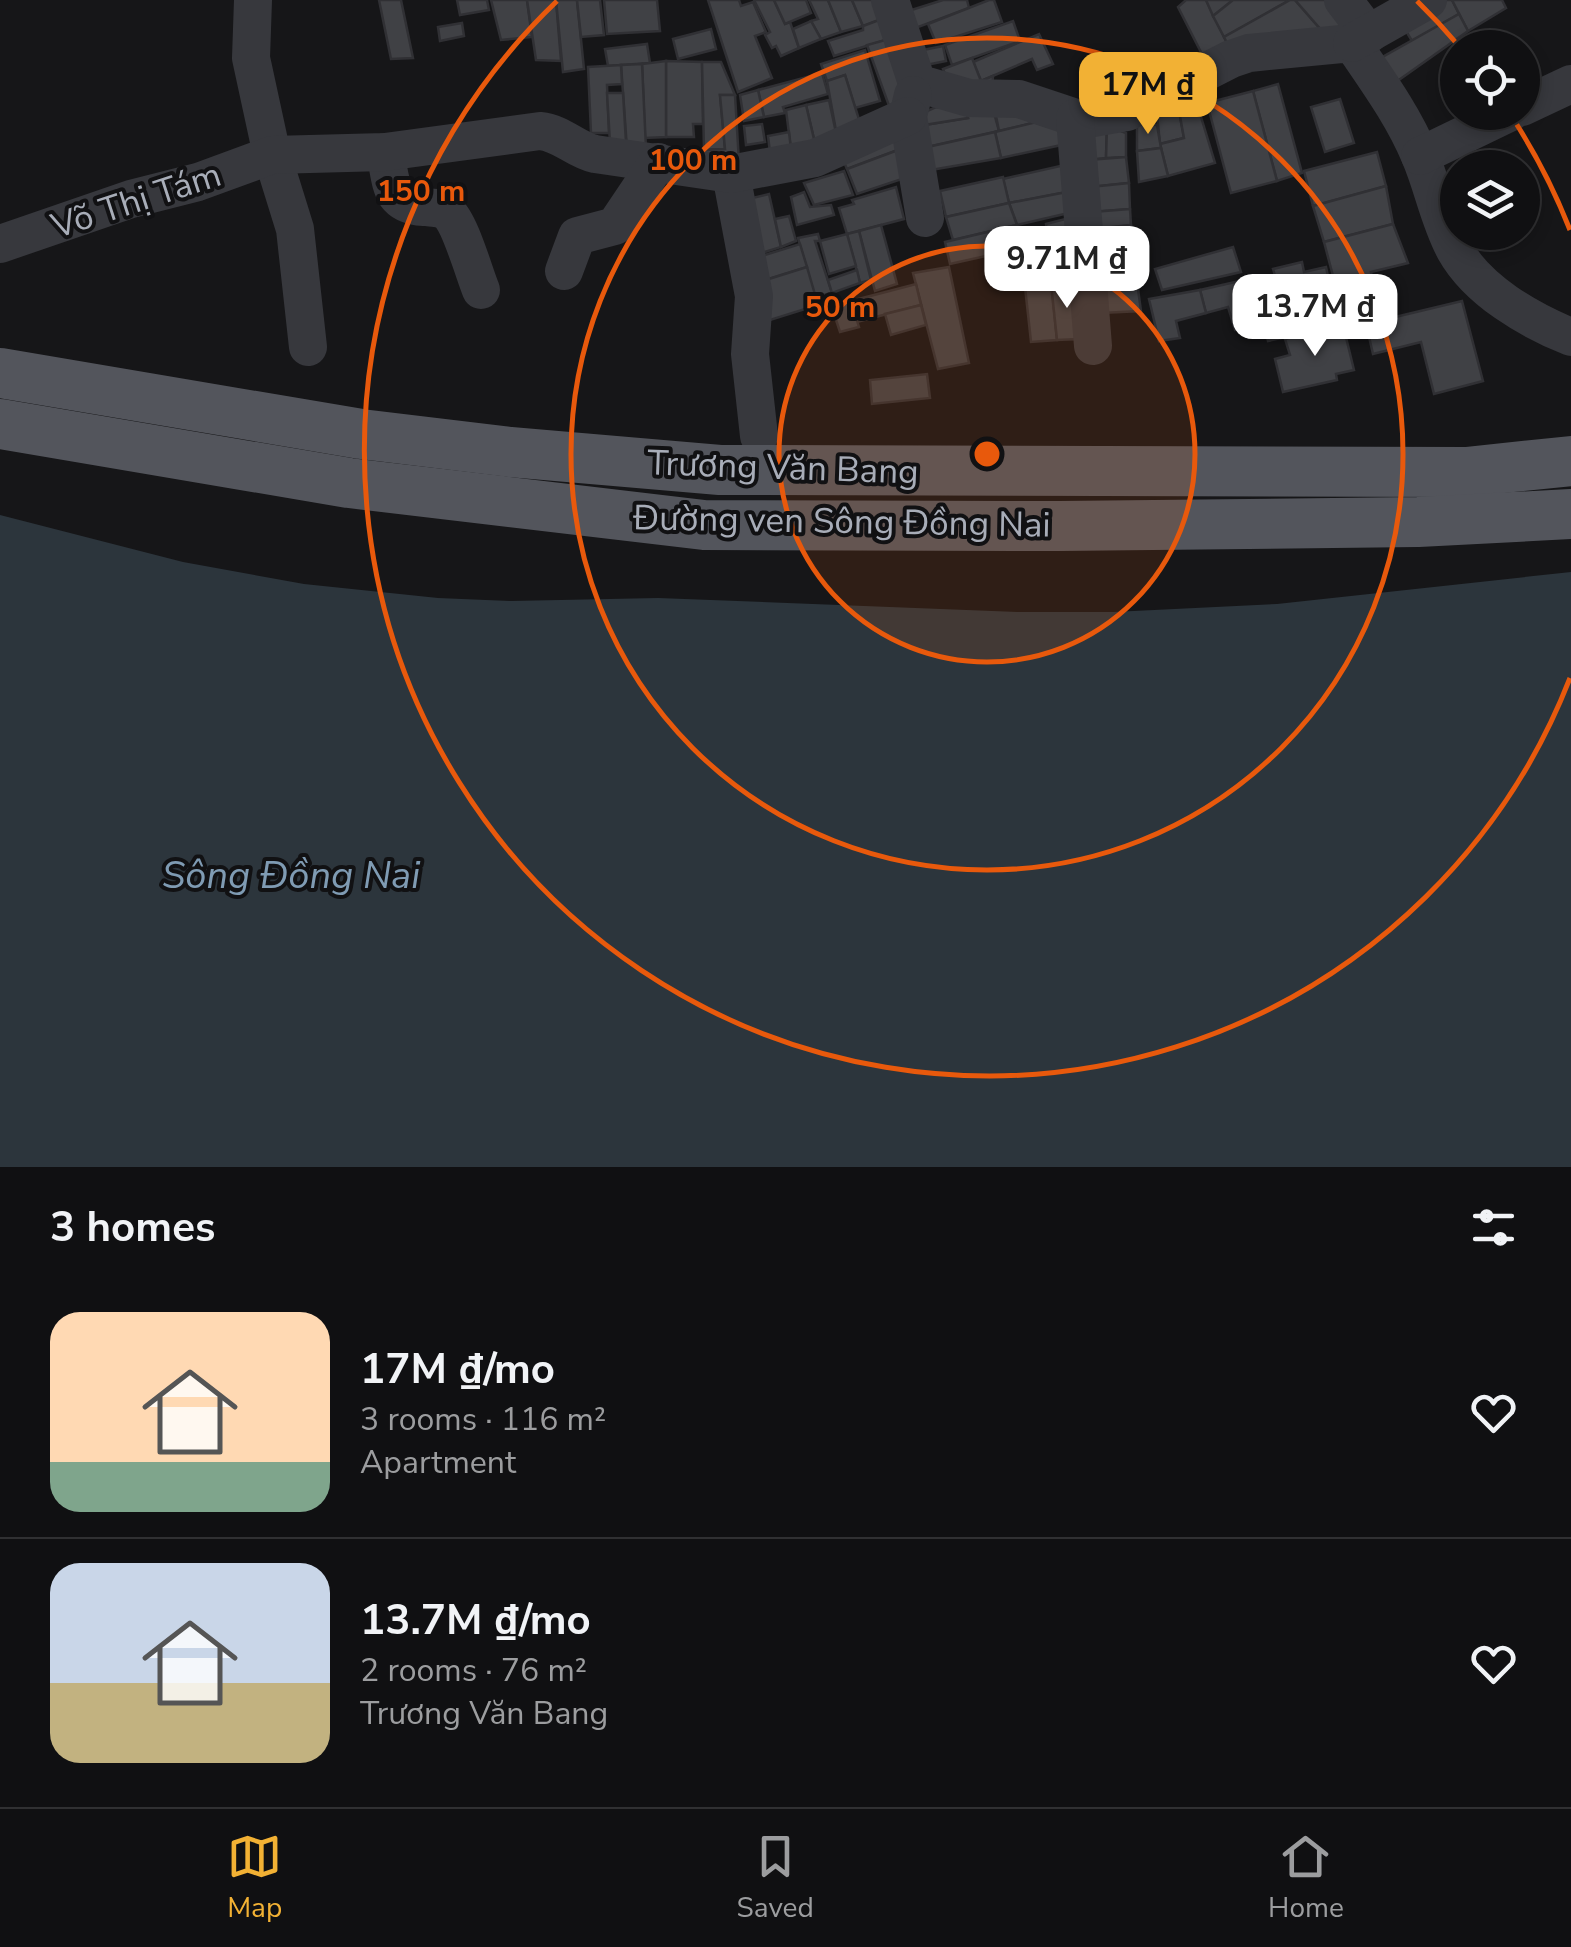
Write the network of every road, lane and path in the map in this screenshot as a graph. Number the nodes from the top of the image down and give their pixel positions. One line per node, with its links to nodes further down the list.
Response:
1 (253, 0): 12 (street)
2 (890, 0): 8 (street)
3 (1343, 0): 5 (street)
4 (1428, 0): 5 (street)
5 (1360, 39): 9 (street); 13 (street)
6 (1571, 84): 7 (street)
7 (1540, 99)
8 (912, 100): 9 (street); 15 (street); 16 (street)
9 (1075, 118): 21 (street)
10 (1474, 130): 13 (street)
11 (385, 152): 12 (street, Võ Thị Tám); 14 (street, Võ Thị Tám); 19 (street)
12 (272, 156): 17 (street, Võ Thị Tám); 22 (street)
13 (1420, 156): 20 (street)
14 (658, 162): 15 (street, Võ Thị Tám); 18 (street)
15 (732, 174): 25 (street)
16 (926, 218)
17 (0, 244)
18 (564, 271)
19 (481, 290)
20 (1571, 337)
21 (1094, 346)
22 (308, 347)
23 (0, 374): 26 (main road, Trương Văn Bang)
24 (0, 424): 27 (main road, Đường ven Sông Đồng Nai)
25 (759, 436)
26 (1571, 461)
27 (1571, 514)

